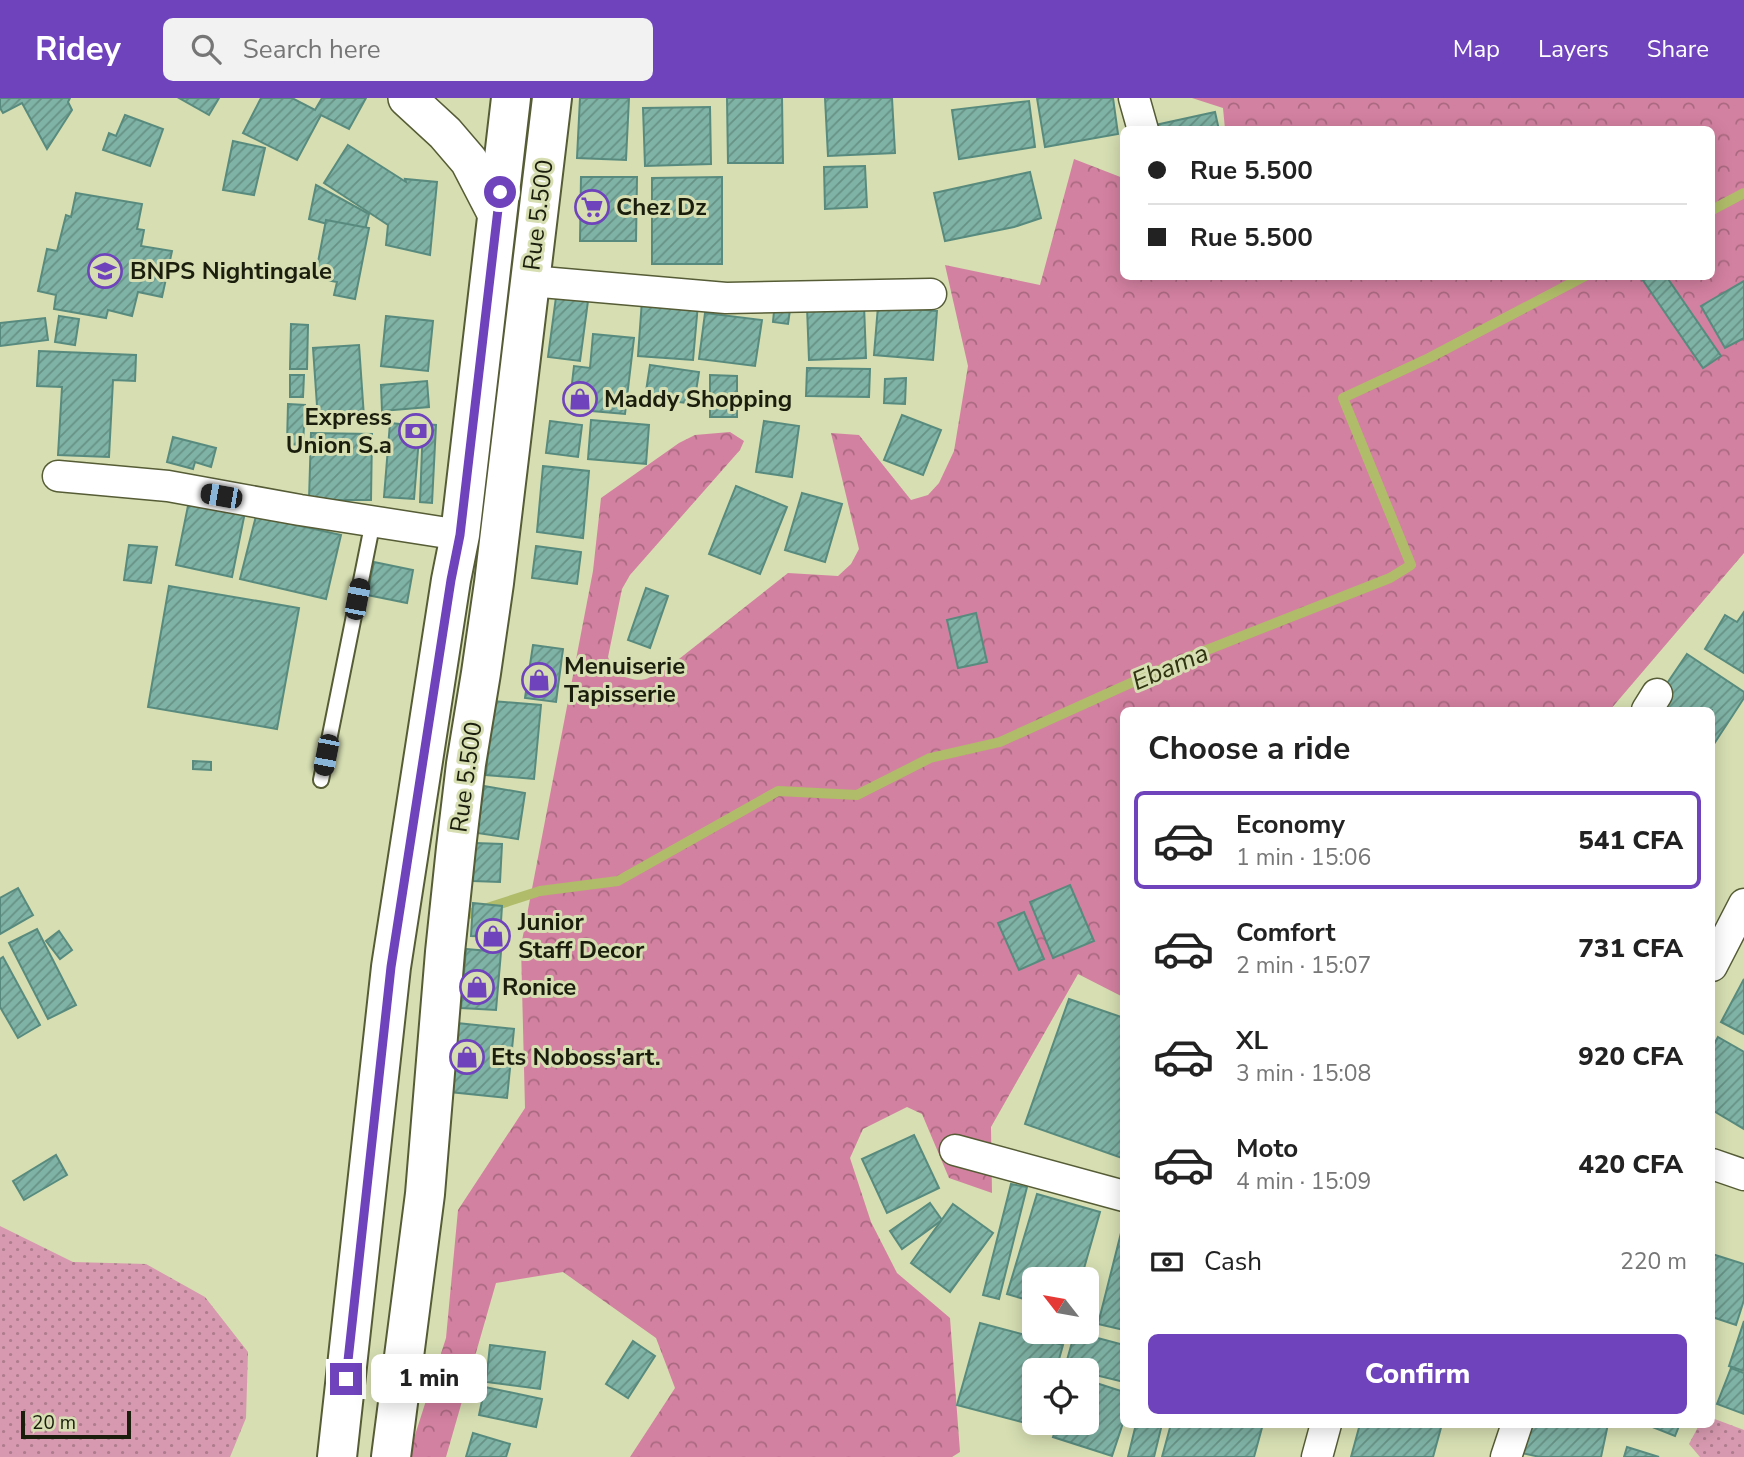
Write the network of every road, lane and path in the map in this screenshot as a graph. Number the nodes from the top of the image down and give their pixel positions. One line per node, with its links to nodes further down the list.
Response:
1 (407, 98): 6 (street)
2 (511, 98): 6 (main road, Rue 5.500)
3 (552, 98): 7 (main road, Rue 5.500)
4 (1134, 98): 5 (street)
5 (1142, 126)
6 (497, 215): 11 (main road, Rue 5.500)
7 (530, 281): 8 (street); 22 (main road, Rue 5.500)
8 (931, 294)
9 (58, 475): 10 (street)
10 (373, 522): 11 (street); 12 (lane)
11 (460, 535): 21 (main road, Rue 5.500)
12 (321, 780)
13 (1744, 904): 14 (street)
14 (1715, 960)
15 (955, 1150): 18 (street)
16 (1715, 1165): 17 (street)
17 (1744, 1175)
18 (1120, 1195)
19 (1324, 1428): 23 (street)
20 (1516, 1428): 24 (street)
21 (337, 1457)
22 (391, 1457)
23 (1317, 1457)
24 (1506, 1457)

